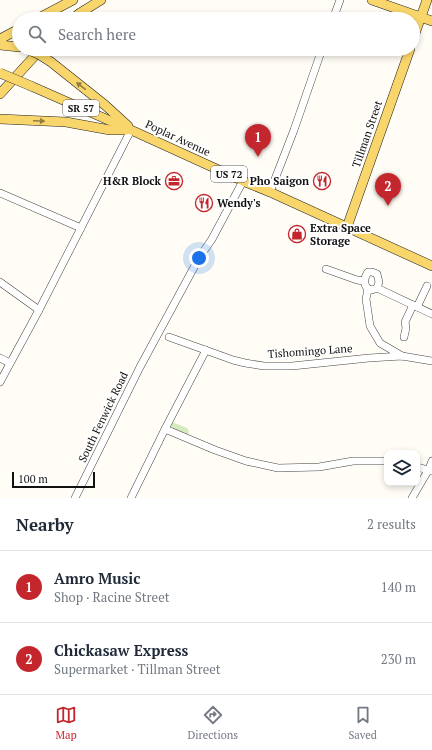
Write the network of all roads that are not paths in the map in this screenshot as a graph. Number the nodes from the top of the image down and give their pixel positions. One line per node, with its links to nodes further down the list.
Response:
1 (73, 0): 6 (main road)
2 (101, 0): 7 (main road)
3 (340, 0): 8 (street)
4 (372, 0): 9 (main road)
5 (427, 0): 10 (main road)
6 (50, 12)
7 (82, 12)
8 (336, 12)
9 (407, 12)
10 (421, 17): 11 (main road)
11 (432, 21)
12 (12, 33): 13 (main road)
13 (0, 40)
14 (0, 45): 15 (main road)
15 (12, 46)
16 (35, 56): 21 (main road)
17 (42, 56): 23 (main road, US 72, one-way to 17, bridge)
18 (320, 56): 25 (street)
19 (408, 56): 27 (main road, Tillman Street)
20 (0, 73): 23 (main road, Poplar Avenue / SR 57, bridge)
21 (0, 94)
22 (0, 119): 23 (main road, US 72, one-way to 23)
23 (131, 130): 24 (main road, Poplar Avenue / US 72); 28 (street)
24 (243, 181): 25 (main road, Poplar Avenue / US 72); 52 (street, South Fenwick Road)
25 (270, 192): 27 (main road, Poplar Avenue / US 72)
26 (0, 193): 28 (street)
27 (347, 227): 29 (main road, Poplar Avenue / US 72)
28 (81, 228): 37 (street)
29 (432, 266)
30 (326, 269): 31 (street)
31 (364, 281): 34 (street); 35 (street)
32 (0, 282): 37 (street)
33 (427, 286): 36 (street)
34 (377, 288): 35 (street); 36 (street)
35 (368, 289): 42 (street)
36 (415, 306): 38 (street); 40 (street)
37 (39, 310): 45 (street)
38 (432, 314)
39 (169, 337): 41 (street, Tishomingo Lane)
40 (404, 337)
41 (206, 350): 42 (street, Tishomingo Lane); 47 (street)
42 (402, 356): 44 (street, Tishomingo Lane)
43 (0, 358): 45 (street)
44 (432, 361)
45 (10, 363): 46 (street)
46 (0, 382)
47 (165, 429): 49 (street); 53 (street)
48 (432, 461): 51 (street)
49 (384, 462)
50 (420, 468): 51 (street)
51 (430, 470): 54 (street)
52 (75, 498)
53 (131, 498)
54 (412, 498)

